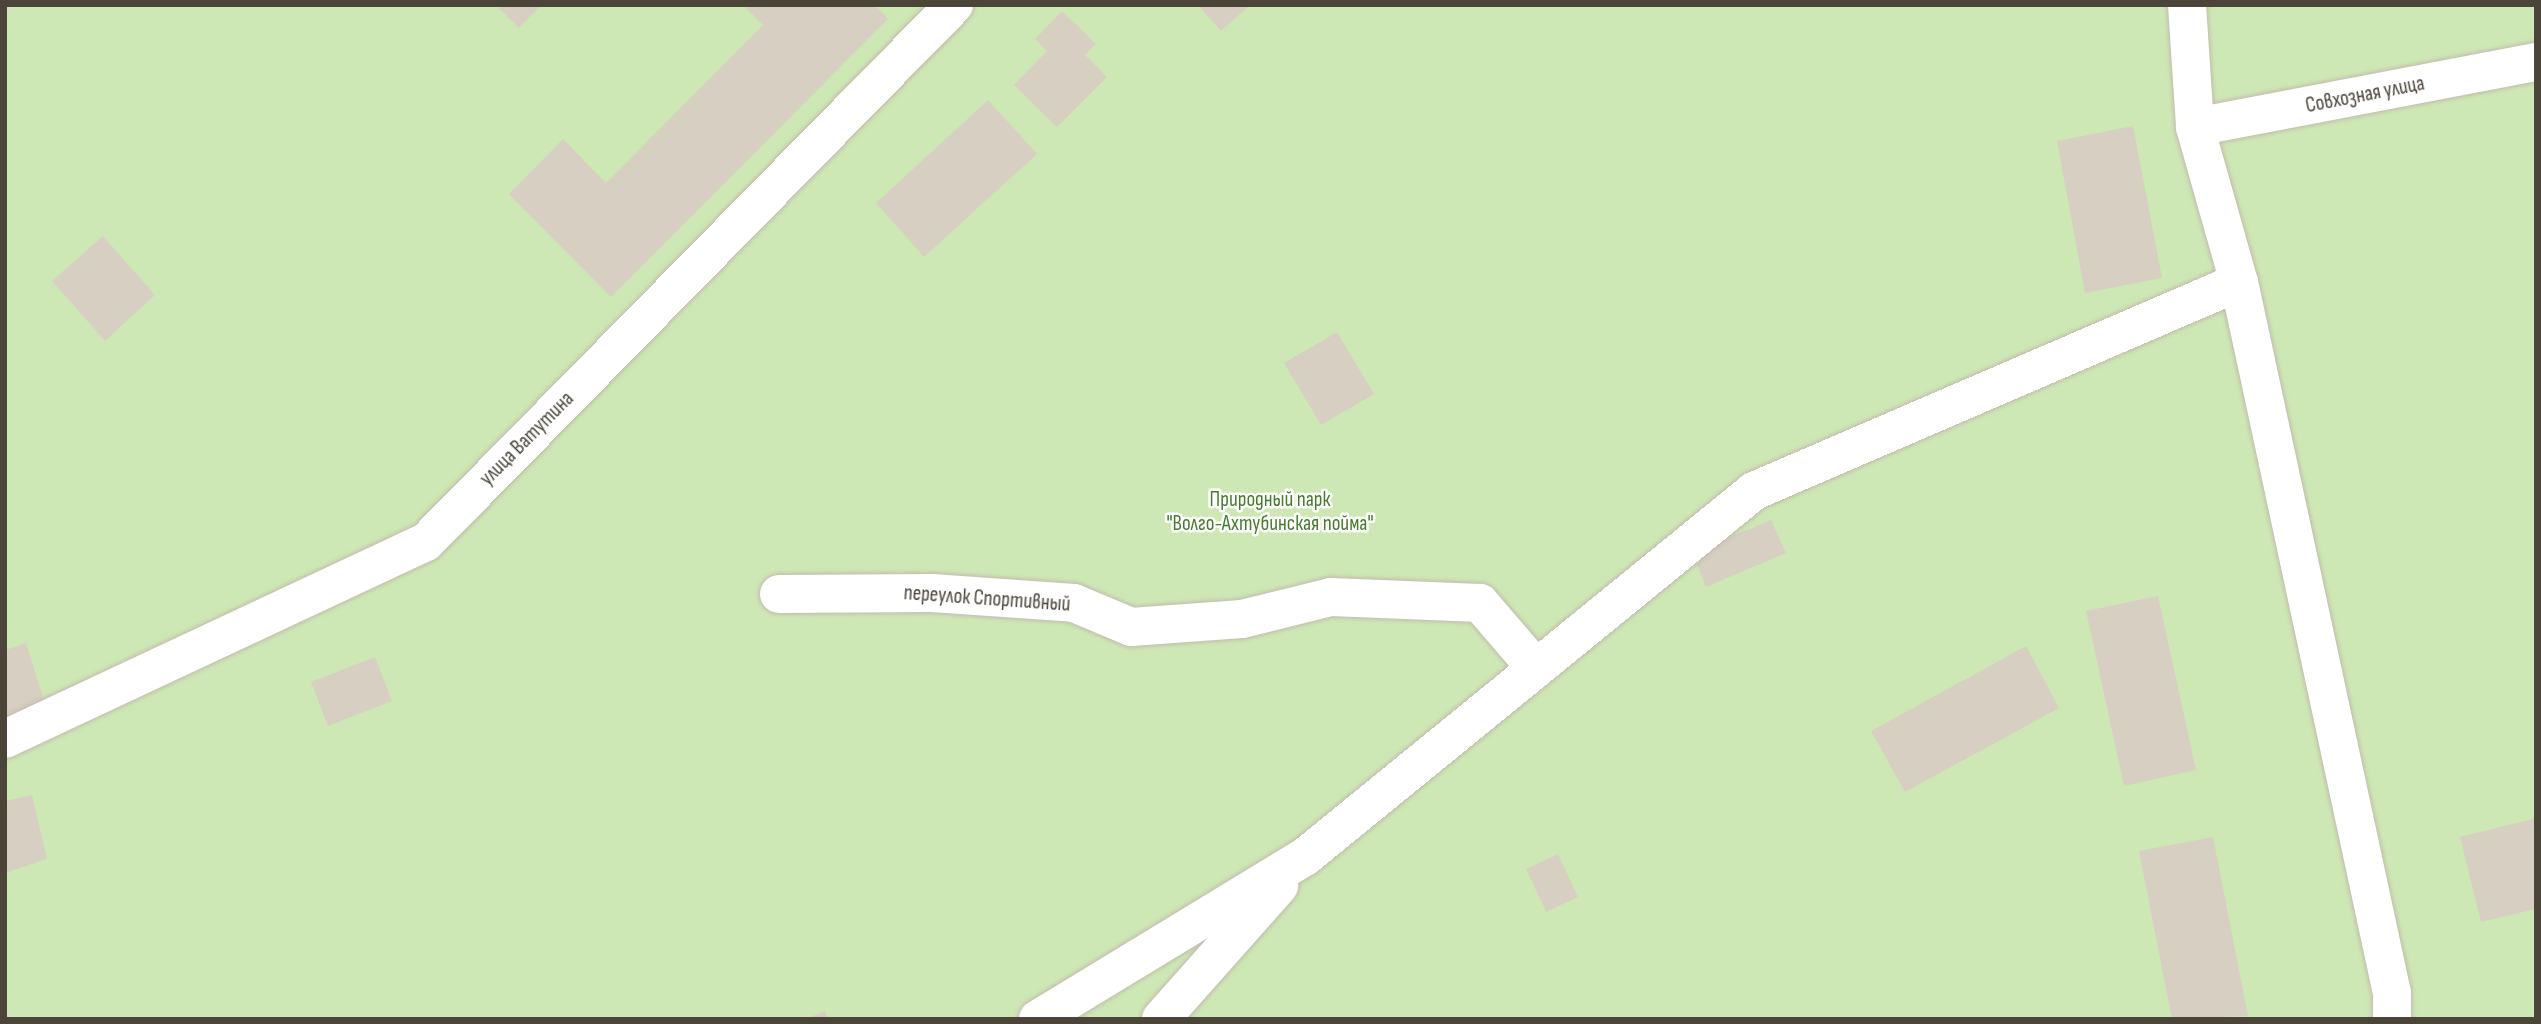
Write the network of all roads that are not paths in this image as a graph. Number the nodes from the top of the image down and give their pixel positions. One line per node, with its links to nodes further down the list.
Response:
1 (954, 5): 8 (street, улица Ватутина)
2 (2187, 5): 4 (street)
3 (2536, 62): 4 (street, Совхозная улица)
4 (2195, 127): 5 (street)
5 (2239, 282): 7 (street); 12 (street)
6 (779, 594): 7 (street, переулок Спортивный)
7 (1536, 668): 9 (street)
8 (5, 739)
9 (1306, 856): 10 (street); 11 (street)
10 (1038, 1019)
11 (1161, 1019)
12 (2392, 1019)

